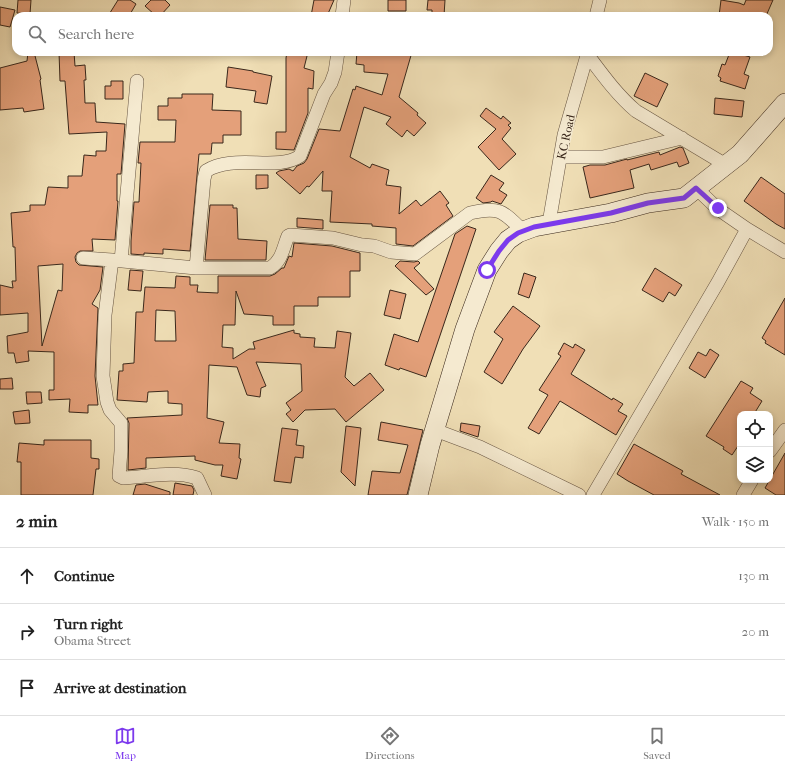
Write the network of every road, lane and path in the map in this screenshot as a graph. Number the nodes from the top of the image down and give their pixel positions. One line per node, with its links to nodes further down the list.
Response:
1 (344, 0): 3 (street)
2 (600, 0): 4 (street)
3 (342, 12)
4 (597, 12)
5 (337, 56): 20 (street)
6 (587, 56): 11 (street, KC Road)
7 (590, 56): 10 (street)
8 (137, 81): 19 (street)
9 (785, 104): 12 (street)
10 (682, 138): 11 (street); 12 (street)
11 (561, 157): 14 (street, KC Road)
12 (726, 165): 13 (street)
13 (696, 188): 14 (street); 15 (street)
14 (549, 223): 16 (street)
15 (748, 229): 17 (street); 28 (street)
16 (523, 231): 20 (street); 21 (street)
17 (785, 252)
18 (83, 258): 19 (street)
19 (116, 260): 20 (street); 25 (street)
20 (196, 268)
21 (435, 430): 26 (street); 27 (street)
22 (785, 430): 23 (street)
23 (773, 447)
24 (750, 483): 29 (street)
25 (205, 495)
26 (418, 495)
27 (579, 495)
28 (593, 495)
29 (743, 495)

